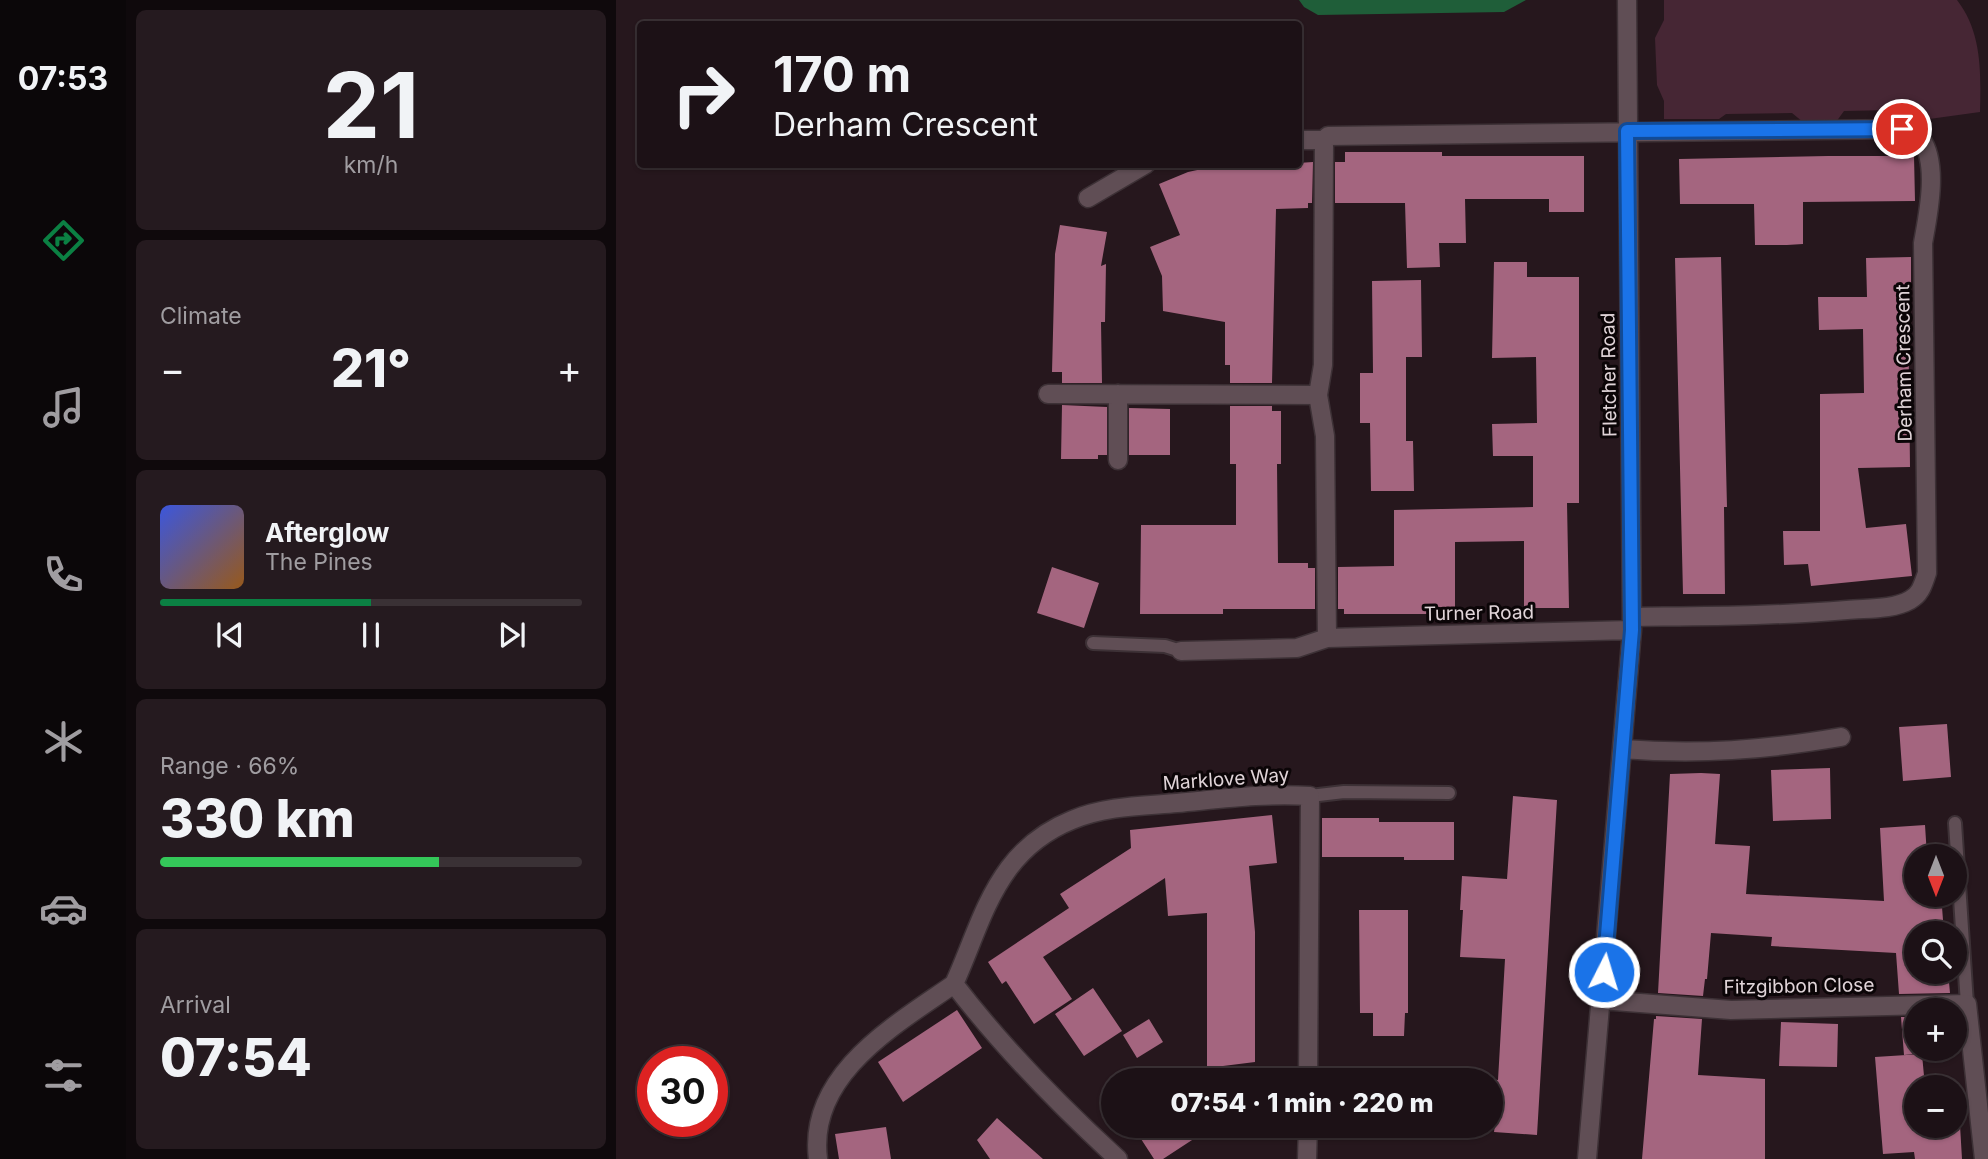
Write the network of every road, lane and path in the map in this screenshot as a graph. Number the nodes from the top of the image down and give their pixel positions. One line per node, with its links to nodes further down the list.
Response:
1 (1626, 0): 2 (street, Fletcher Road)
2 (1627, 131): 4 (street); 11 (street, Fletcher Road); 11 (street, Derham Crescent)
3 (1302, 140): 4 (street)
4 (1324, 140): 9 (street)
5 (1139, 168): 6 (street)
6 (1088, 198)
7 (1048, 394): 8 (street)
8 (1118, 394): 9 (street); 10 (street)
9 (1318, 395): 12 (street)
10 (1118, 460)
11 (1633, 623): 12 (street, Turner Road); 16 (street, Fletcher Road)
12 (1327, 638): 14 (street, Turner Road)
13 (1093, 643): 14 (lane, Turner Road)
14 (1181, 651)
15 (1842, 737): 16 (street)
16 (1622, 749): 21 (street, Fletcher Road)
17 (1450, 793): 18 (lane)
18 (1310, 796): 20 (street, Marklove Way); 23 (street, Marklove Way)
19 (1955, 823): 22 (lane)
20 (954, 984): 25 (street); 26 (street)
21 (1601, 1000): 22 (street, Fitzgibbon Close); 28 (street, Fletcher Road)
22 (1968, 1004): 29 (street)
23 (1308, 1068)
24 (1308, 1138): 27 (street)
25 (818, 1159)
26 (1118, 1159)
27 (1307, 1159)
28 (1587, 1159)
29 (1984, 1159)

